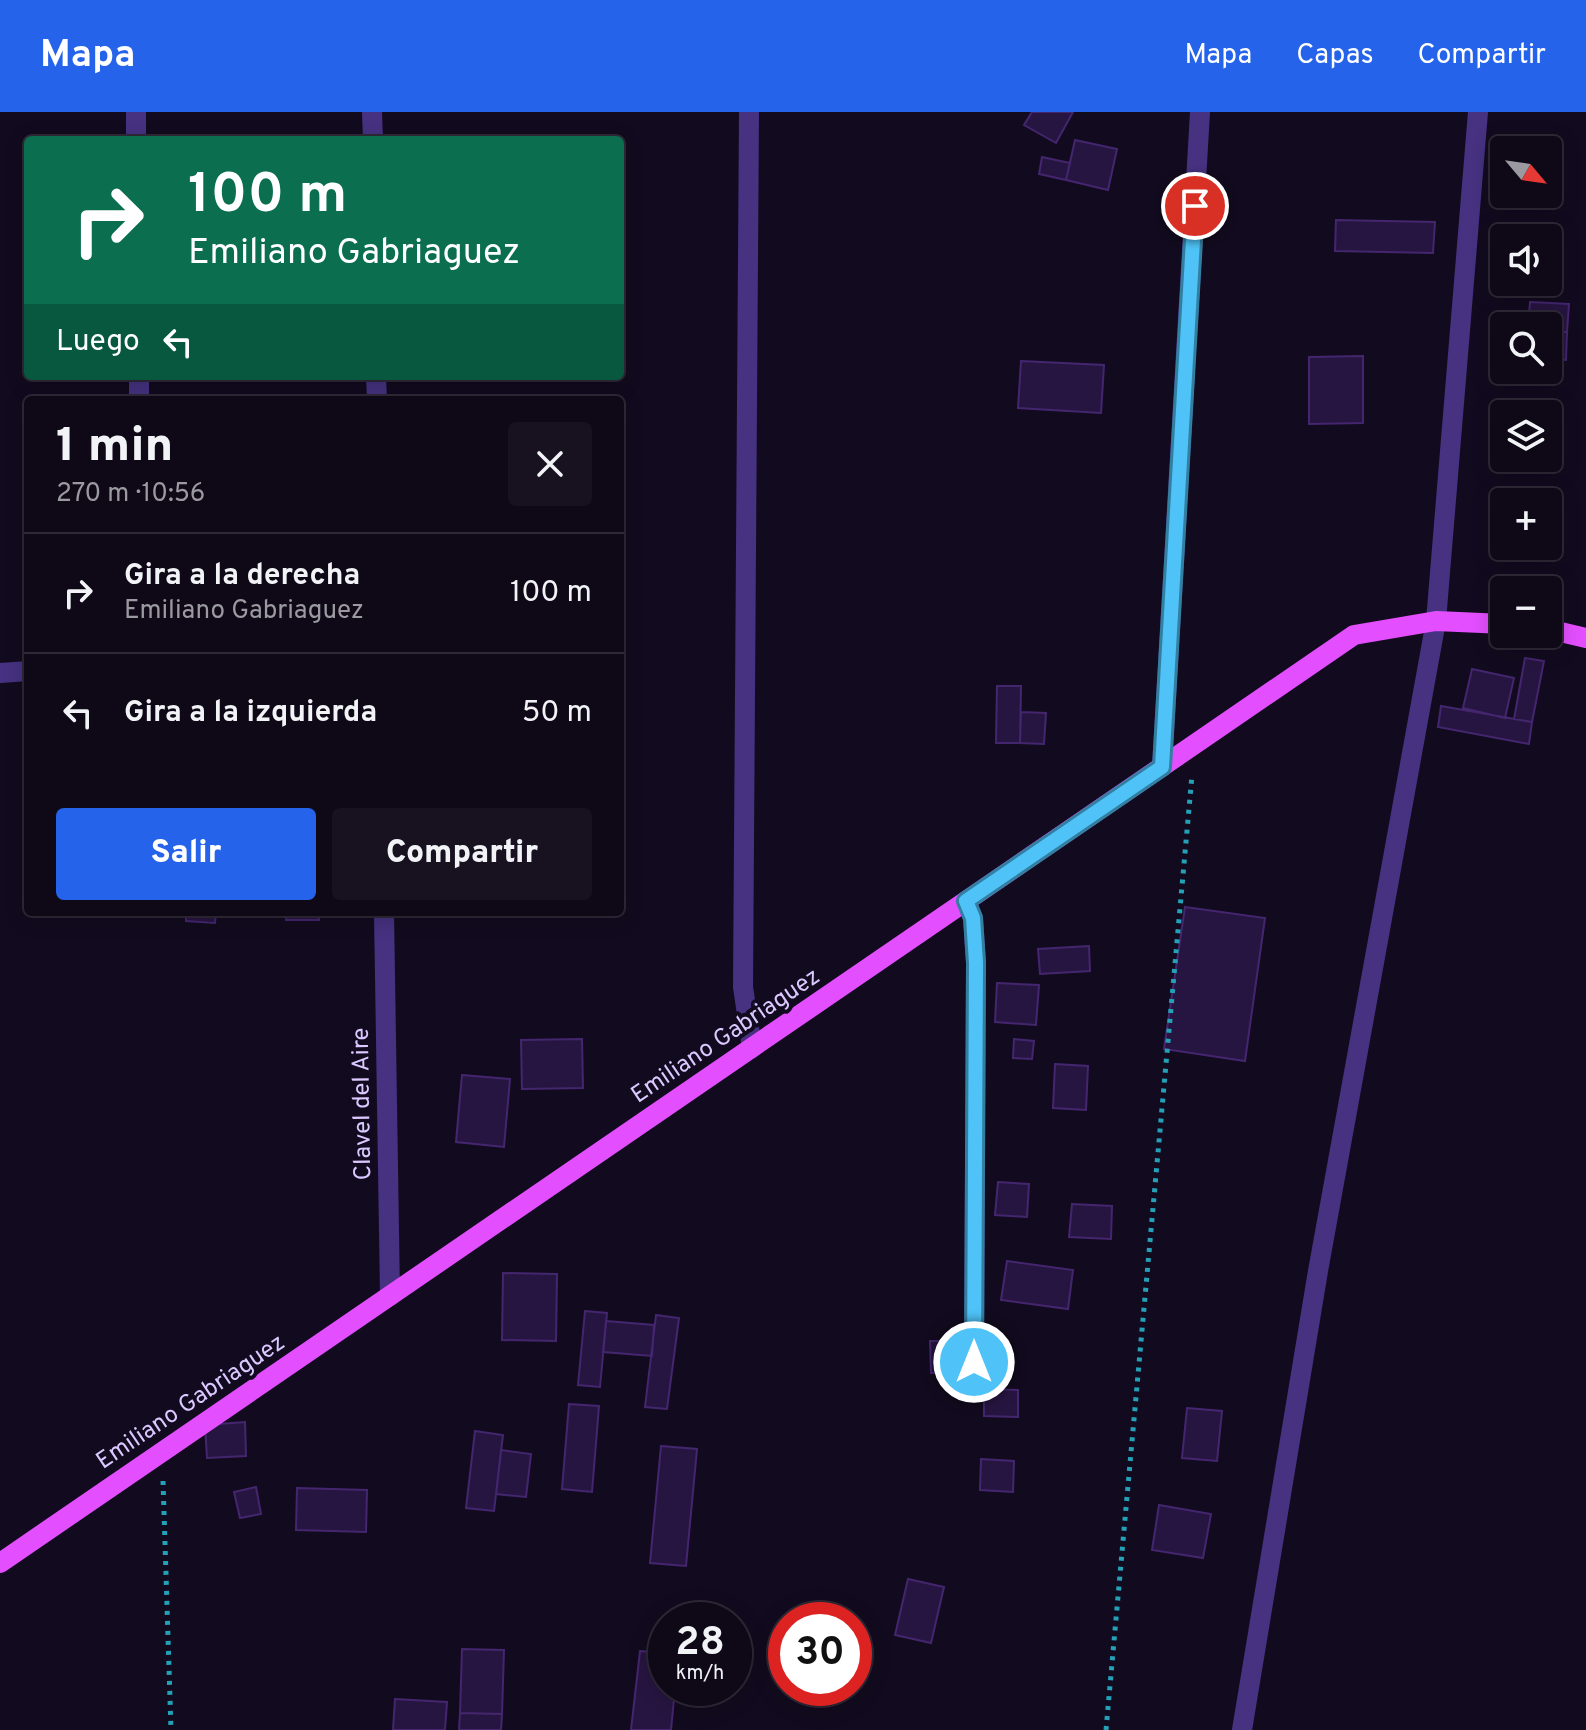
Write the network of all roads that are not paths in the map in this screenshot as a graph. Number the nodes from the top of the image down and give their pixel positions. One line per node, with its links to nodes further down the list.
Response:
1 (136, 112): 6 (street)
2 (372, 112): 7 (street)
3 (749, 112): 17 (street)
4 (1200, 112): 14 (street)
5 (1478, 112): 8 (street)
6 (136, 136)
7 (373, 136)
8 (1436, 621): 9 (main road, Emiliano Gabriaguez); 14 (main road, Emiliano Gabriaguez); 21 (street)
9 (1490, 623)
10 (1562, 632): 11 (main road)
11 (1586, 638)
12 (24, 671): 13 (street)
13 (0, 673)
14 (1162, 767): 15 (main road, Emiliano Gabriaguez)
15 (966, 901): 17 (main road, Emiliano Gabriaguez); 19 (street)
16 (384, 916): 18 (street, Clavel del Aire)
17 (752, 1048): 18 (main road, Emiliano Gabriaguez)
18 (390, 1296): 20 (main road, Emiliano Gabriaguez)
19 (974, 1362)
20 (0, 1563)
21 (1242, 1730)

